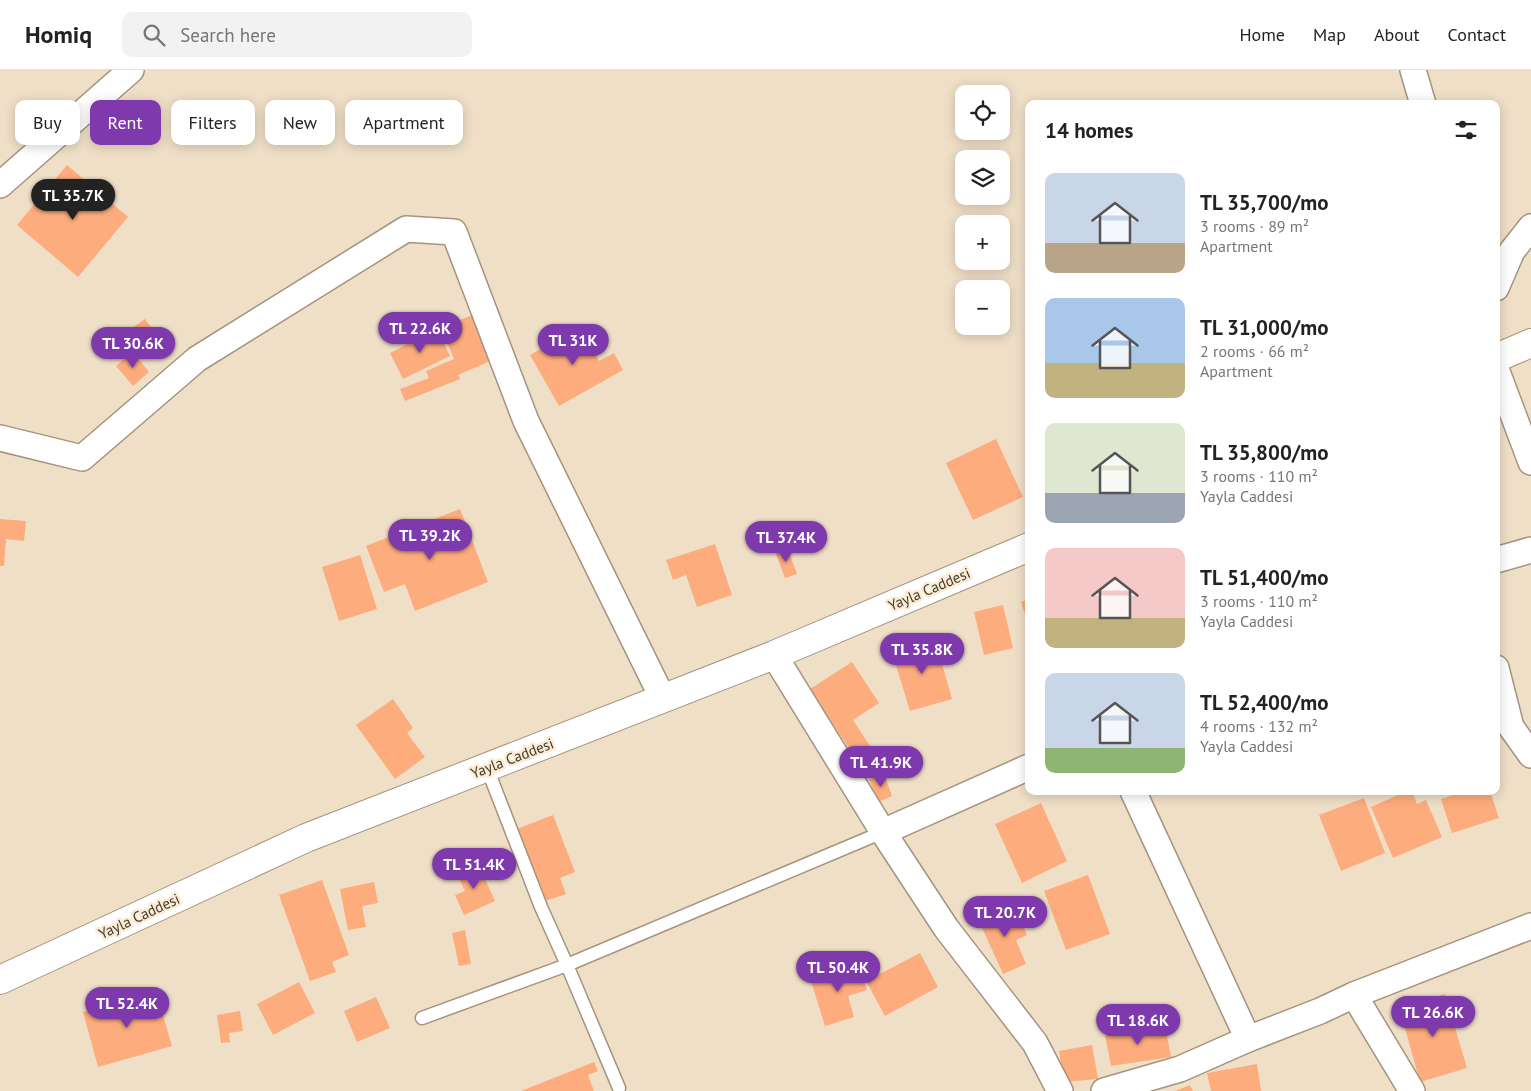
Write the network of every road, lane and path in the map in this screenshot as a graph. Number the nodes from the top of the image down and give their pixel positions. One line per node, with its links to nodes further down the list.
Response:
1 (131, 70): 4 (street)
2 (1413, 70): 3 (street)
3 (1422, 100)
4 (0, 185)
5 (1531, 227): 6 (street)
6 (1500, 279)
7 (1531, 343): 8 (street)
8 (1500, 356)
9 (1500, 380): 11 (street)
10 (0, 438): 17 (street)
11 (1531, 462)
12 (1025, 549): 15 (street, Yayla Caddesi)
13 (1531, 550): 14 (street)
14 (1500, 559)
15 (774, 655): 17 (street, Yayla Caddesi); 22 (street)
16 (1500, 684): 18 (street)
17 (663, 699): 19 (street, Yayla Caddesi)
18 (1531, 755)
19 (487, 768): 24 (lane); 25 (street, Yayla Caddesi)
20 (1025, 769): 22 (street)
21 (1135, 795): 28 (street)
22 (883, 832): 24 (lane); 30 (street)
23 (1531, 926): 26 (street)
24 (567, 965): 27 (lane); 29 (lane)
25 (0, 980)
26 (1354, 995): 28 (street); 32 (street)
27 (422, 1018)
28 (1248, 1039): 31 (street)
29 (618, 1088)
30 (1060, 1091)
31 (1104, 1091)
32 (1412, 1091)

